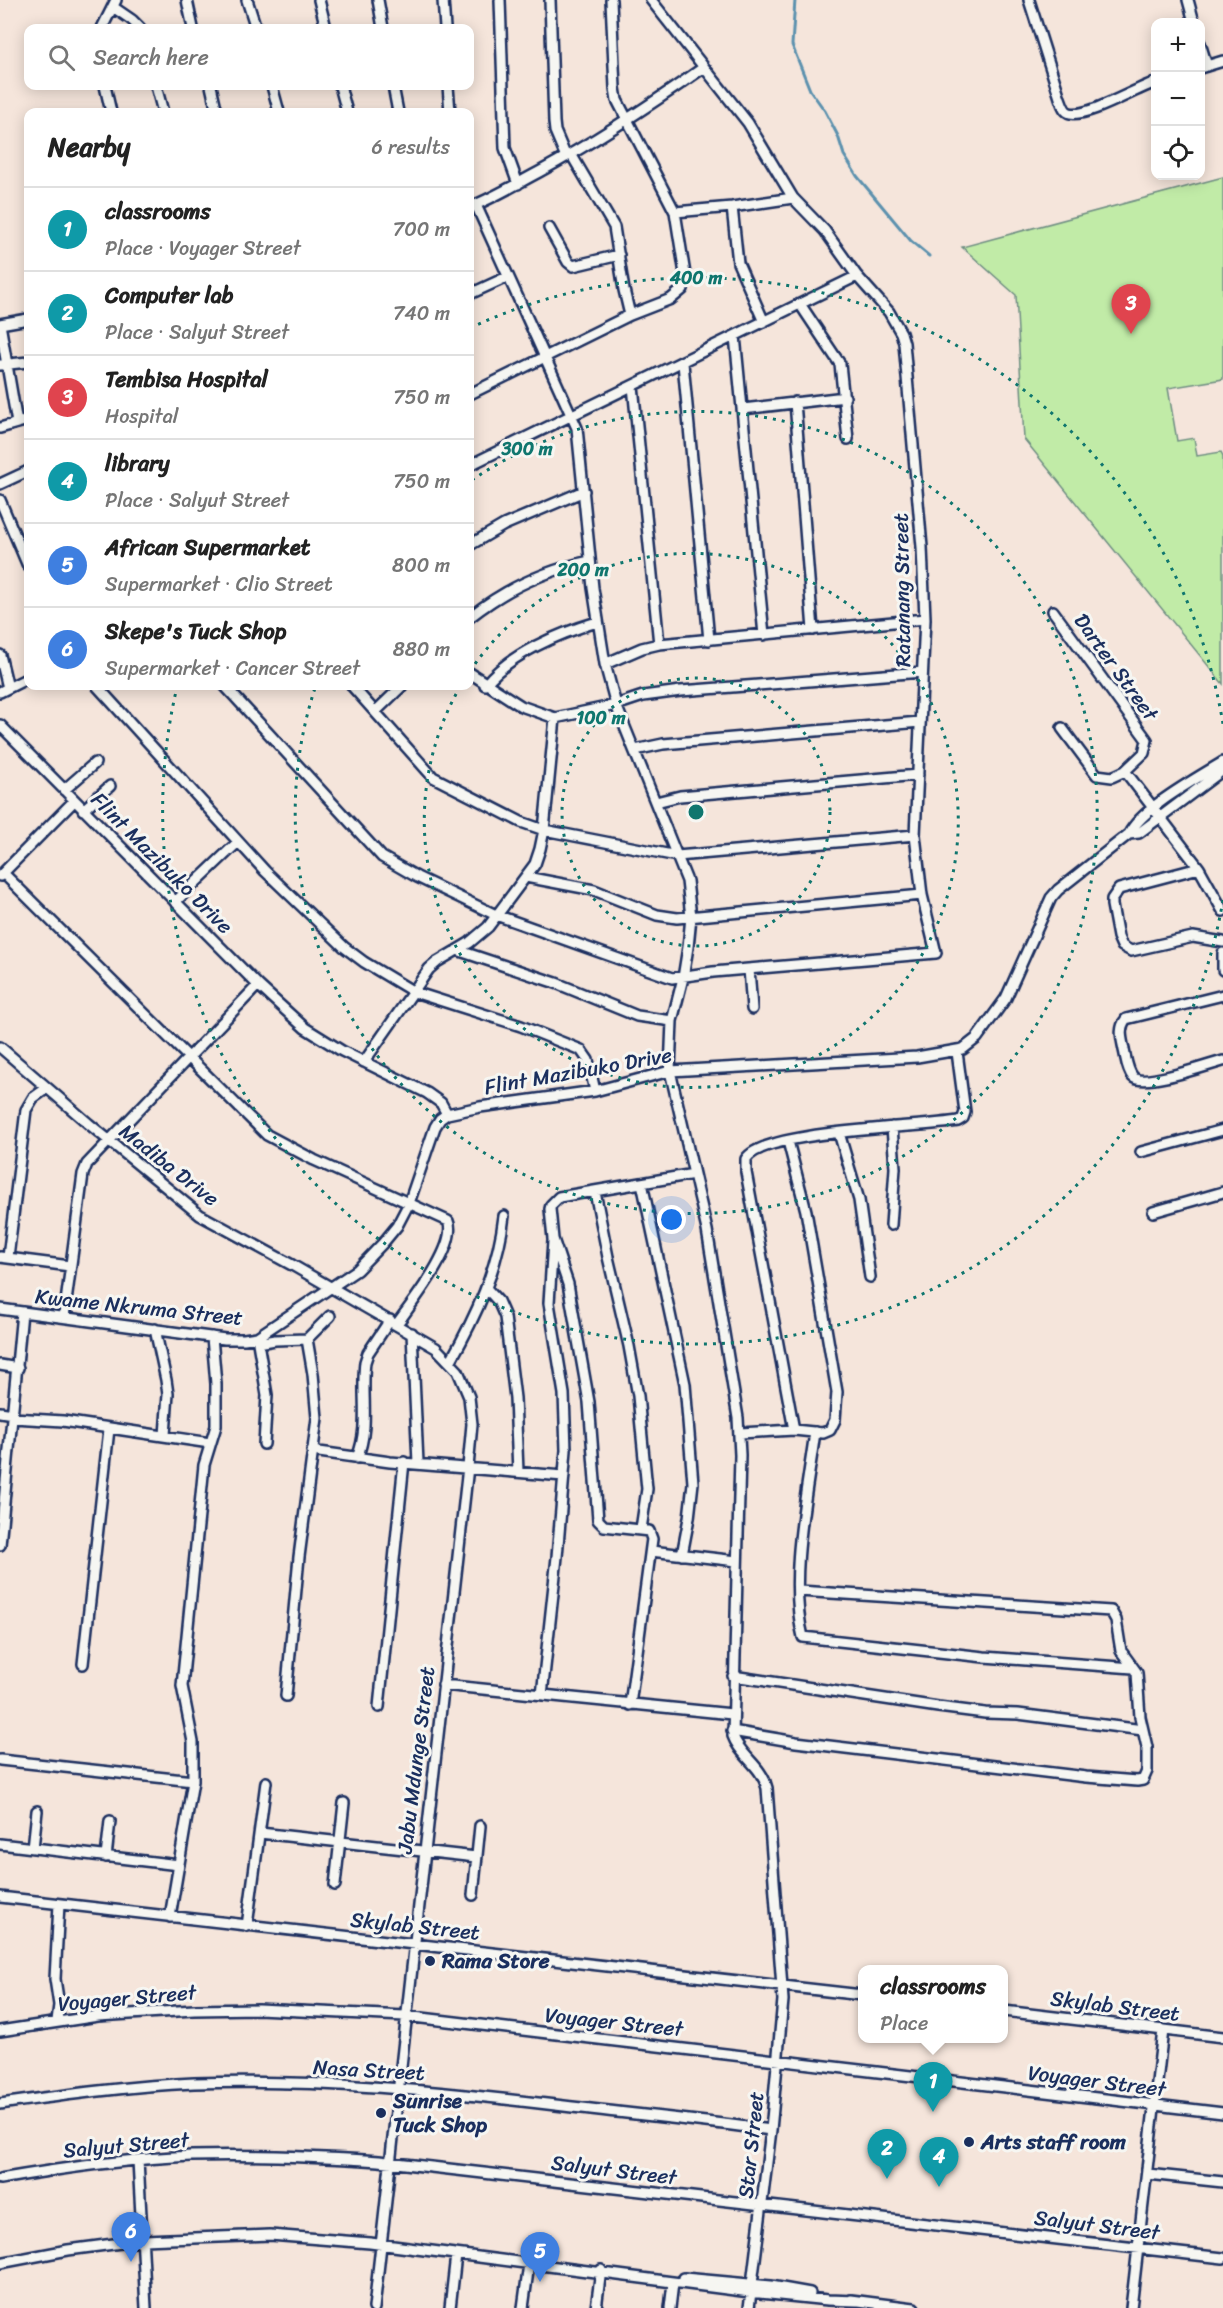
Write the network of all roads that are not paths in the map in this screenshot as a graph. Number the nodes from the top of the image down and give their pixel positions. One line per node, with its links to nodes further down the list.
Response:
1 (187, 0): 16 (street)
2 (247, 0): 17 (street)
3 (319, 0): 18 (street)
4 (378, 0): 19 (street)
5 (443, 0): 20 (street)
6 (500, 0): 41 (street)
7 (550, 0): 40 (street)
8 (611, 0): 39 (street)
9 (651, 0): 23 (street, Ratanang Street)
10 (1029, 0): 24 (street)
11 (1188, 0): 13 (street)
12 (115, 3): 14 (street); 15 (street)
13 (1193, 18)
14 (104, 24)
15 (136, 24)
16 (193, 24)
17 (255, 24)
18 (325, 24)
19 (382, 24)
20 (445, 24)
21 (1223, 61): 22 (street)
22 (1205, 67)
23 (703, 68): 39 (street); 42 (street, Ratanang Street)
24 (1151, 84)
25 (106, 90): 32 (street)
26 (157, 90): 33 (street)
27 (212, 90): 34 (street)
28 (273, 90): 35 (street)
29 (341, 90): 36 (street)
30 (394, 90): 37 (street)
31 (448, 90): 38 (street)
32 (110, 108)
33 (162, 108)
34 (216, 108)
35 (278, 108)
36 (346, 108)
37 (397, 108)
38 (450, 108)
39 (627, 121): 40 (street); 46 (street)
40 (568, 156): 41 (street); 48 (street)
41 (518, 184): 43 (street)
42 (793, 198): 44 (street); 49 (street, Ratanang Street)
43 (474, 206)
44 (732, 207): 46 (street); 55 (street)
45 (474, 208): 50 (street)
46 (675, 212): 53 (street)
47 (549, 228): 48 (street)
48 (619, 255): 53 (street)
49 (857, 276): 52 (street); 84 (street, Ratanang Street)
50 (507, 277): 51 (street); 58 (street)
51 (474, 292)
52 (800, 304): 55 (street); 64 (street)
53 (630, 315): 58 (street)
54 (24, 320): 56 (street)
55 (764, 322): 57 (street)
56 (0, 324): 61 (street)
57 (735, 336): 60 (street); 66 (street)
58 (545, 357): 63 (street); 67 (street)
59 (24, 362): 61 (street)
60 (683, 363): 62 (street); 88 (street)
61 (3, 364): 69 (street)
62 (633, 386): 67 (street); 89 (street)
63 (474, 392)
64 (844, 397): 65 (street); 71 (street)
65 (795, 402): 66 (street); 86 (street)
66 (743, 409): 87 (street)
67 (572, 416): 72 (street); 75 (street)
68 (24, 421): 69 (street)
69 (17, 423): 70 (street)
70 (0, 428)
71 (848, 439)
72 (474, 463)
73 (24, 473): 74 (street)
74 (0, 484)
75 (584, 491): 78 (street); 81 (street)
76 (0, 500): 79 (street)
77 (24, 541): 79 (street)
78 (474, 543)
79 (19, 544): 80 (street)
80 (24, 556)
81 (590, 561): 83 (street); 85 (street)
82 (1053, 611): 111 (street, Darter Street)
83 (474, 614)
84 (926, 619): 86 (street); 92 (street, Ratanang Street)
85 (597, 622): 91 (street); 95 (street)
86 (813, 630): 87 (street)
87 (764, 635): 88 (street)
88 (709, 640): 89 (street)
89 (658, 644): 91 (street)
90 (0, 655): 96 (street)
91 (605, 664): 101 (street)
92 (922, 672): 101 (street); 104 (street, Ratanang Street)
93 (474, 676): 95 (street)
94 (24, 680): 96 (street)
95 (485, 685): 103 (street)
96 (4, 690)
97 (101, 690): 123 (street)
98 (229, 690): 131 (street)
99 (356, 690): 102 (street)
100 (398, 690): 102 (street)
101 (616, 705): 103 (street); 107 (street)
102 (375, 712): 120 (street)
103 (555, 718): 120 (street)
104 (920, 722): 107 (street); 112 (street, Ratanang Street)
105 (0, 725): 114 (street, Flint Mazibuko Drive)
106 (1062, 728): 111 (street)
107 (635, 750): 116 (street)
108 (1223, 762): 117 (street)
109 (95, 764): 114 (street)
110 (1223, 770): 119 (street)
111 (1125, 771): 117 (street)
112 (918, 775): 116 (street); 122 (street, Ratanang Street)
113 (110, 786): 118 (street)
114 (64, 790): 115 (street, Flint Mazibuko Drive)
115 (74, 801): 118 (street, Flint Mazibuko Drive); 126 (street)
116 (656, 802): 124 (street)
117 (1152, 809): 119 (street); 121 (street)
118 (83, 810): 129 (street, Flint Mazibuko Drive)
119 (1159, 818): 121 (street); 125 (street)
120 (544, 830): 124 (street); 127 (street)
121 (1129, 834): 145 (street)
122 (915, 835): 124 (street); 128 (street, Ratanang Street)
123 (238, 842): 129 (street); 140 (street)
124 (677, 856): 132 (street)
125 (1199, 868): 130 (street); 133 (street)
126 (2, 875): 146 (street)
127 (526, 877): 131 (street); 132 (street)
128 (922, 895): 132 (street); 136 (street, Ratanang Street)
129 (175, 902): 139 (street, Flint Mazibuko Drive)
130 (1223, 911)
131 (496, 915): 134 (street); 138 (street)
132 (691, 917): 138 (street)
133 (1223, 942)
134 (457, 950): 140 (street); 143 (street)
135 (1223, 953): 137 (street)
136 (749, 969): 138 (street); 142 (street)
137 (1223, 970)
138 (683, 978): 143 (street)
139 (258, 985): 146 (street); 148 (street, Flint Mazibuko Drive)
140 (414, 992): 148 (street); 151 (street)
141 (1223, 995): 147 (street)
142 (752, 1009)
143 (672, 1021): 149 (street)
144 (0, 1047): 150 (street, Madiba Drive)
145 (957, 1052): 149 (street, Flint Mazibuko Drive); 153 (street)
146 (190, 1057): 156 (street); 163 (street)
147 (1223, 1061)
148 (364, 1062): 152 (street, Flint Mazibuko Drive)
149 (670, 1071): 151 (street, Flint Mazibuko Drive); 159 (street)
150 (47, 1088): 156 (street, Madiba Drive); 168 (street)
151 (595, 1091): 152 (street, Flint Mazibuko Drive)
152 (447, 1114): 163 (street, Kwame Nkruma Street)
153 (892, 1127): 155 (street); 166 (street)
154 (1223, 1130): 158 (street)
155 (839, 1133): 157 (street); 170 (street)
156 (109, 1140): 169 (street); 171 (street, Madiba Drive)
157 (788, 1141): 189 (street); 190 (street)
158 (1141, 1152)
159 (694, 1174): 160 (street); 191 (street)
160 (642, 1184): 161 (street); 206 (street)
161 (595, 1192): 167 (street); 203 (street)
162 (1223, 1192): 164 (street)
163 (409, 1203): 171 (street, Kwame Nkruma Street); 177 (street)
164 (1153, 1212)
165 (504, 1216): 172 (street)
166 (891, 1225)
167 (553, 1239): 201 (street); 203 (street)
168 (4, 1257): 169 (street)
169 (70, 1266): 176 (street)
170 (870, 1277)
171 (332, 1287): 177 (street, Jabu Mdunge Street); 182 (street, Kwame Nkruma Street)
172 (486, 1288): 183 (street); 200 (street)
173 (0, 1309): 174 (street, Kwame Nkruma Street)
174 (22, 1312): 176 (street, Kwame Nkruma Street); 185 (street)
175 (330, 1316): 181 (street)
176 (64, 1317): 178 (street, Kwame Nkruma Street)
177 (393, 1322): 179 (street, Jabu Mdunge Street); 196 (street)
178 (155, 1329): 180 (street, Kwame Nkruma Street); 192 (street)
179 (412, 1333): 183 (street, Jabu Mdunge Street); 198 (street)
180 (212, 1337): 182 (street, Kwame Nkruma Street); 193 (street)
181 (306, 1339): 182 (street); 195 (street)
182 (258, 1340): 194 (street)
183 (450, 1362): 199 (street, Jabu Mdunge Street)
184 (0, 1365): 185 (street)
185 (18, 1368): 187 (street)
186 (0, 1412): 187 (street)
187 (13, 1416): 188 (street); 202 (street)
188 (109, 1429): 192 (street); 209 (street)
189 (794, 1430): 190 (street); 191 (street)
190 (815, 1432): 208 (street)
191 (740, 1433): 207 (street)
192 (165, 1435): 193 (street)
193 (210, 1443): 221 (street)
194 (264, 1444)
195 (312, 1451): 196 (street); 214 (street)
196 (357, 1458): 197 (street)
197 (404, 1462): 198 (street); 216 (street)
198 (418, 1463): 199 (street)
199 (468, 1467): 200 (street); 212 (street, Jabu Mdunge Street)
200 (518, 1472): 201 (street)
201 (564, 1476): 213 (street)
202 (2, 1510): 204 (street)
203 (641, 1529): 205 (street)
204 (0, 1545)
205 (651, 1551): 206 (street); 215 (street)
206 (682, 1554): 207 (street)
207 (737, 1561): 211 (street)
208 (799, 1591): 210 (street); 210 (street)
209 (83, 1664)
210 (1133, 1668): 218 (street)
211 (733, 1676): 217 (street); 218 (street)
212 (443, 1685): 213 (street); 231 (street, Jabu Mdunge Street)
213 (542, 1695): 215 (street)
214 (286, 1696)
215 (630, 1705): 217 (street)
216 (379, 1707)
217 (732, 1714): 219 (street)
218 (1143, 1730): 219 (street)
219 (732, 1731): 242 (street, Star Street)
220 (0, 1761): 221 (street)
221 (193, 1781): 234 (street)
222 (266, 1782): 227 (street)
223 (344, 1803): 228 (street)
224 (37, 1811): 230 (street)
225 (110, 1821): 232 (street)
226 (480, 1826): 233 (street)
227 (260, 1833): 228 (street); 240 (street)
228 (340, 1843): 231 (street); 235 (street)
229 (0, 1844): 230 (street)
230 (33, 1848): 232 (street)
231 (424, 1852): 233 (street); 241 (street, Jabu Mdunge Street)
232 (106, 1857): 234 (street)
233 (476, 1857): 236 (street)
234 (179, 1865): 239 (street)
235 (335, 1885)
236 (473, 1895)
237 (0, 1897): 238 (street, Skylab Street)
238 (59, 1904): 239 (street, Skylab Street); 246 (street)
239 (170, 1917): 240 (street, Skylab Street)
240 (247, 1926): 241 (street, Skylab Street)
241 (413, 1944): 242 (street, Skylab Street); 245 (street, Jabu Mdunge Street)
242 (783, 1986): 243 (street, Skylab Street); 250 (street, Star Street)
243 (858, 1995)
244 (1008, 2011): 247 (street, Skylab Street)
245 (405, 2016): 246 (street, Voyager Street); 250 (street, Voyager Street); 251 (street, Jabu Mdunge Street)
246 (57, 2021): 248 (street, Voyager Street)
247 (1163, 2030): 249 (street, Skylab Street); 253 (street)
248 (0, 2031)
249 (1223, 2037)
250 (779, 2060): 253 (street, Voyager Street); 255 (street, Star Street)
251 (397, 2088): 252 (street, Nasa Street); 255 (street, Nasa Street); 257 (street, Jabu Mdunge Street)
252 (0, 2104)
253 (1154, 2106): 254 (street, Voyager Street); 258 (street)
254 (1223, 2113)
255 (771, 2130): 261 (street, Star Street)
256 (138, 2160): 257 (street, Salyut Street); 259 (street, Salyut Street); 262 (street)
257 (389, 2162): 261 (street, Salyut Street); 263 (street, Jabu Mdunge Street)
258 (1148, 2174): 260 (street); 264 (street)
259 (0, 2179)
260 (1223, 2182)
261 (763, 2205): 264 (street, Salyut Street); 271 (street, Star Street)
262 (144, 2240): 263 (street); 267 (street); 272 (street)
263 (380, 2244): 265 (street); 273 (street, Jabu Mdunge Street)
264 (1139, 2248): 266 (street, Salyut Street); 280 (street)
265 (456, 2255): 268 (street); 274 (street)
266 (1223, 2258)
267 (0, 2262)
268 (528, 2264): 269 (street); 275 (street)
269 (600, 2272): 270 (street); 271 (street); 276 (street)
270 (673, 2283): 271 (street); 277 (street)
271 (751, 2288): 278 (street, Star Street); 279 (street)
272 (146, 2308)
273 (374, 2308)
274 (450, 2308)
275 (523, 2308)
276 (596, 2308)
277 (670, 2308)
278 (749, 2308)
279 (914, 2308)
280 (1131, 2308)

